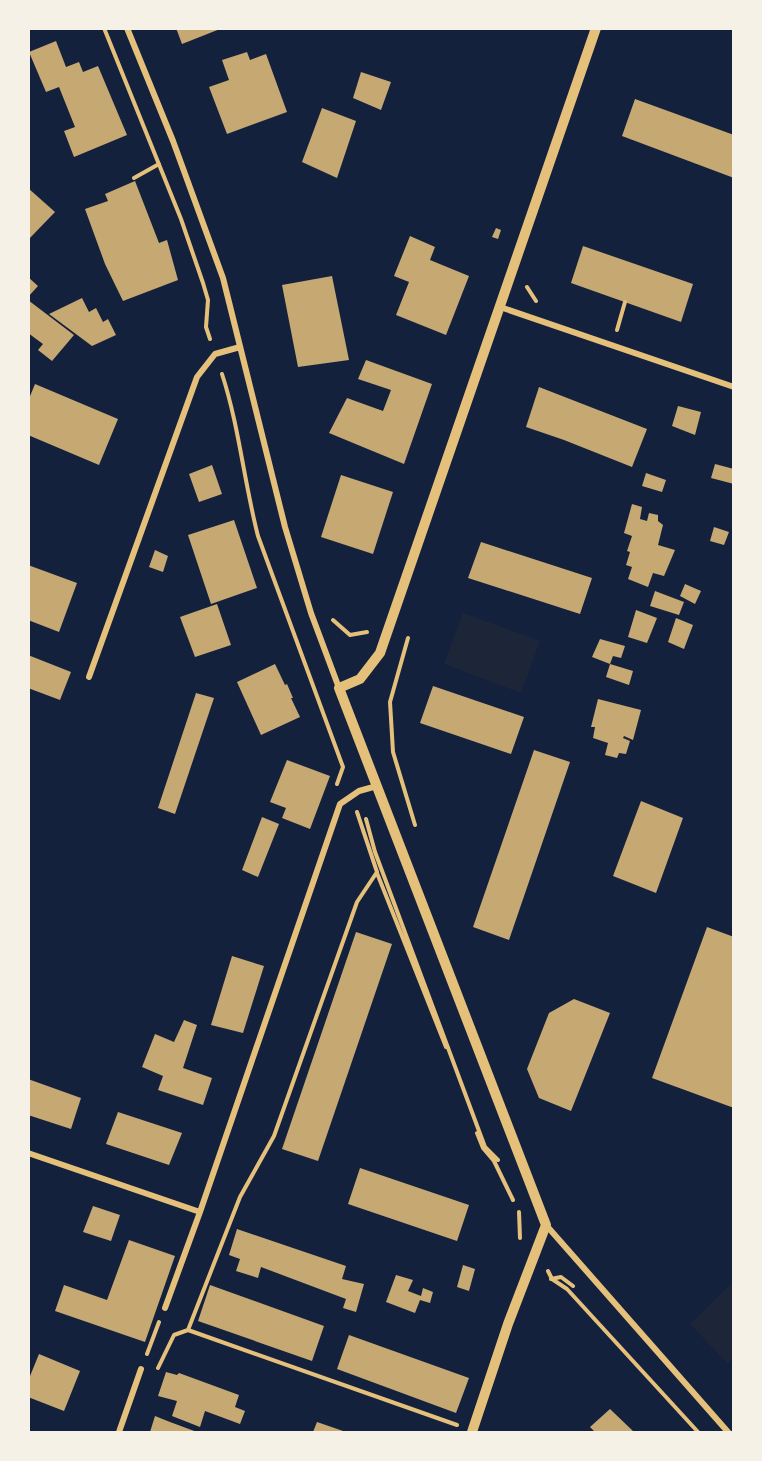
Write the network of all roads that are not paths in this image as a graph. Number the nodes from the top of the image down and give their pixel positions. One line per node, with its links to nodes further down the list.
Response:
1 (127, 28): 4 (street)
2 (596, 28): 3 (street)
3 (500, 307): 5 (street); 7 (street)
4 (240, 347): 6 (street); 7 (street)
5 (734, 387)
6 (89, 677)
7 (339, 688): 8 (street)
8 (377, 786): 10 (street); 11 (street)
9 (28, 1153): 10 (street)
10 (200, 1212): 12 (street)
11 (546, 1225): 15 (street); 16 (street)
12 (165, 1308)
13 (141, 1369): 14 (street)
14 (119, 1432)
15 (472, 1432)
16 (728, 1432)

